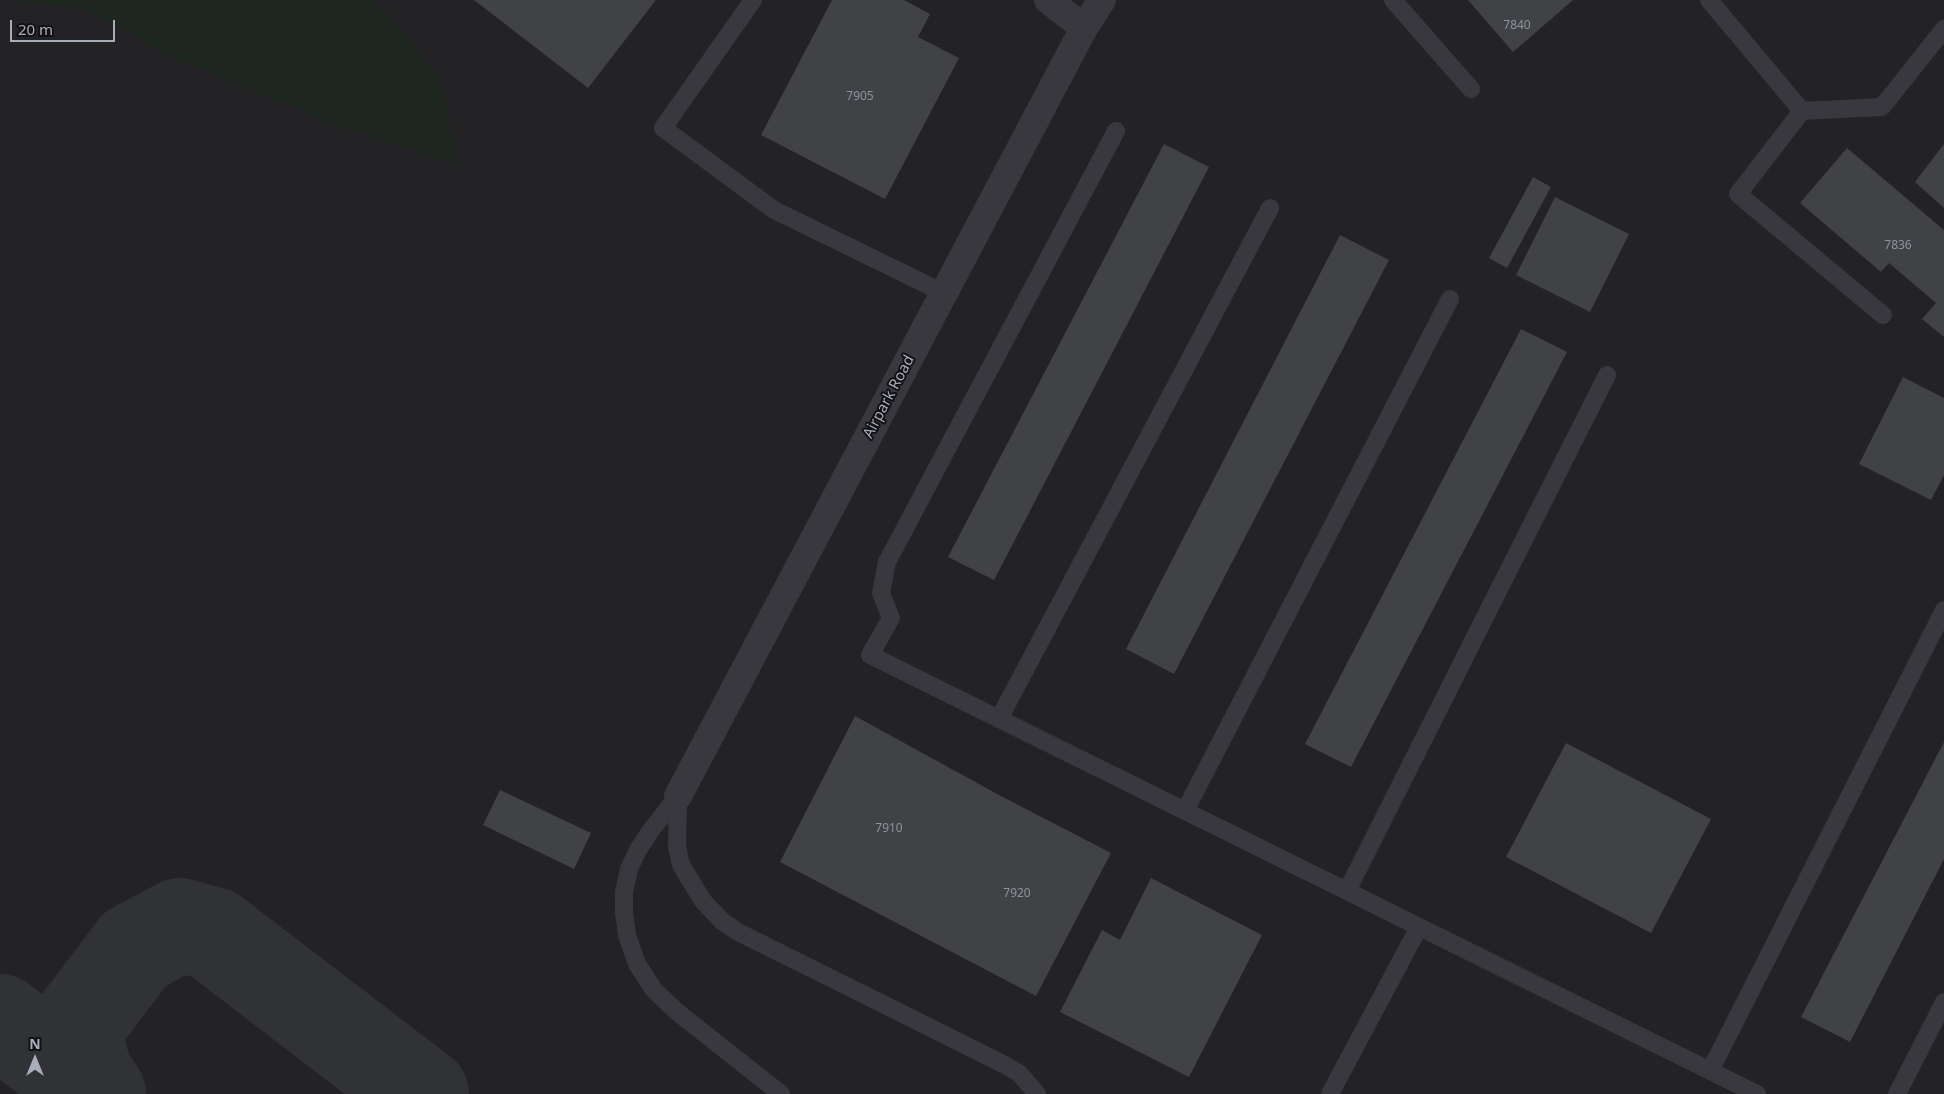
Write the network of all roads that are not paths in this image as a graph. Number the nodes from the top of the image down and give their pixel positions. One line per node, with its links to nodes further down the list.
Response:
1 (753, 0): 12 (lane)
2 (1048, 0): 6 (street)
3 (1102, 0): 6 (street, Airpark Road)
4 (1392, 0): 8 (lane)
5 (1709, 0): 9 (lane)
6 (1084, 28): 12 (street, Airpark Road)
7 (1944, 29): 9 (lane)
8 (1472, 89)
9 (1802, 111): 14 (lane)
10 (1116, 131): 17 (lane)
11 (1270, 208): 17 (lane)
12 (944, 293): 18 (street, Airpark Road)
13 (1450, 299): 19 (lane)
14 (1883, 315)
15 (1606, 375): 20 (lane)
16 (1944, 610): 23 (lane)
17 (1000, 719): 19 (lane)
18 (678, 796): 24 (lane); 25 (lane)
19 (1185, 811): 20 (lane)
20 (1347, 892): 21 (lane)
21 (1419, 927): 23 (lane); 26 (lane)
22 (1944, 1002): 28 (lane)
23 (1710, 1071): 27 (lane)
24 (781, 1094)
25 (1037, 1094)
26 (1330, 1094)
27 (1757, 1094)
28 (1896, 1094)

